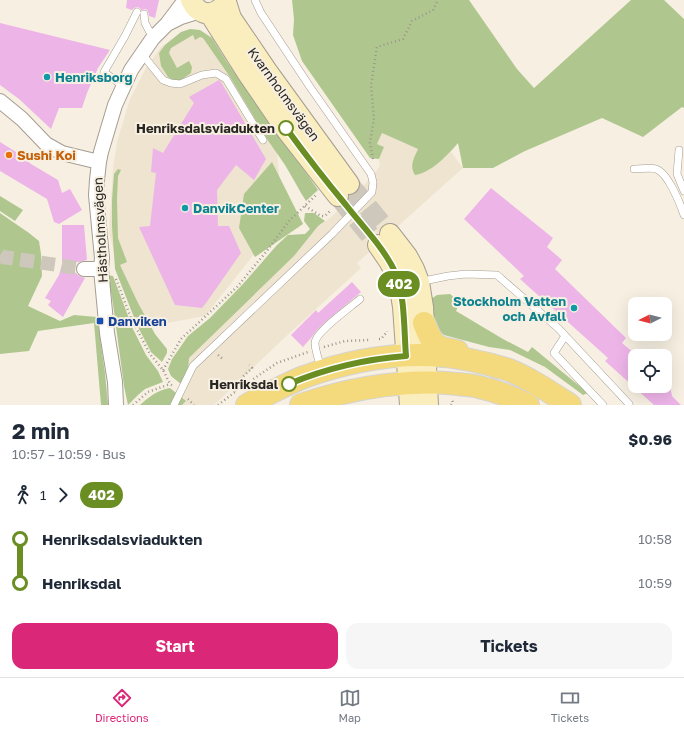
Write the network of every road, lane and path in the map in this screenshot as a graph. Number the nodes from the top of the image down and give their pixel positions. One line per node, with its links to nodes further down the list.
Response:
1 (255, 0): 33 (lane)
2 (438, 0): 10 (path)
3 (206, 4): 4 (street, Hästholmsvägen); 13 (street, Kvarnholmsvägen)
4 (153, 38): 5 (street, Hästholmsvägen); 6 (lane)
5 (142, 54): 6 (street, Hästholmsvägen); 8 (lane)
6 (123, 86): 11 (street, Hästholmsvägen)
7 (0, 101): 11 (street)
8 (263, 140)
9 (679, 150): 14 (lane)
10 (373, 157)
11 (99, 162): 21 (street, Hästholmsvägen)
12 (634, 169): 17 (lane)
13 (344, 190)
14 (684, 191)
15 (312, 199): 16 (path)
16 (305, 206): 18 (path); 29 (path)
17 (684, 215)
18 (321, 216)
19 (384, 240): 23 (street)
20 (84, 269): 21 (street)
21 (101, 269): 36 (street, Hästholmsvägen)
22 (116, 277): 29 (path)
23 (410, 285): 25 (street); 26 (lane); 27 (street)
24 (360, 299): 30 (lane)
25 (424, 323): 27 (street); 45 (main road)
26 (565, 336): 35 (lane); 46 (lane)
27 (416, 356): 30 (main road); 31 (street); 44 (main road)
28 (249, 365): 34 (path)
29 (164, 370): 32 (path)
30 (322, 371): 34 (main road)
31 (418, 383): 40 (main road); 41 (street); 42 (street); 43 (main road)
32 (170, 384): 33 (path); 37 (path)
33 (181, 392): 38 (lane); 39 (path)
34 (241, 398)
35 (629, 404)
36 (116, 405)
37 (133, 405)
38 (174, 405)
39 (194, 405)
40 (301, 405)
41 (410, 405)
42 (428, 405)
43 (528, 405)
44 (570, 405)
45 (576, 405)
46 (603, 405)

